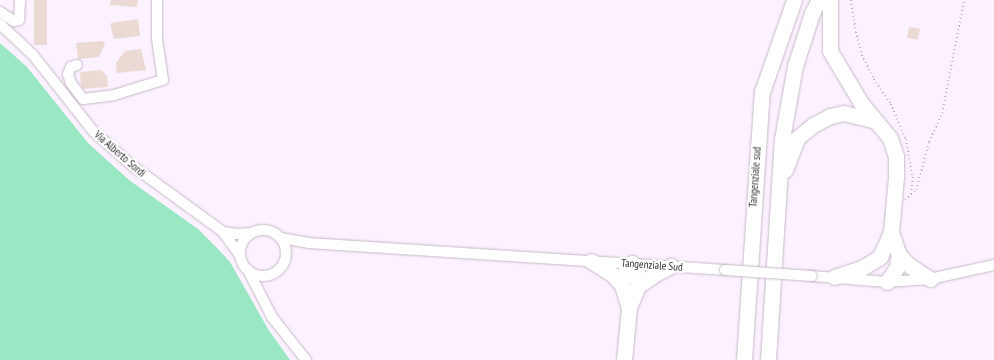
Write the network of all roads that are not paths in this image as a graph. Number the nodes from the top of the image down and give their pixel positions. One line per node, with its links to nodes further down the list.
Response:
1 (20, 0): 6 (street)
2 (157, 0): 8 (street)
3 (794, 0): 33 (highway, Tangenziale sud)
4 (819, 0): 10 (highway)
5 (830, 0): 9 (highway)
6 (0, 12)
7 (0, 24): 11 (street, Via Alberto Sordi)
8 (77, 66)
9 (873, 120): 10 (highway); 12 (highway)
10 (779, 187): 38 (highway)
11 (223, 232): 13 (street); 17 (street, Via Alberto Sordi)
12 (891, 232): 18 (highway); 19 (highway)
13 (251, 233): 14 (street); 17 (street)
14 (281, 238): 15 (street, Tangenziale Sud); 16 (street)
15 (309, 244): 16 (street, Tangenziale Sud); 20 (street, Tangenziale Sud)
16 (287, 252): 25 (street)
17 (240, 255): 24 (street)
18 (899, 255): 27 (highway); 28 (highway)
19 (880, 257): 26 (highway); 28 (highway)
20 (591, 261): 21 (street, Tangenziale Sud); 29 (highway)
21 (632, 263): 23 (street, Tangenziale Sud); 29 (highway); 30 (highway)
22 (994, 265): 27 (street, Tangenziale Sud)
23 (672, 266): 26 (street, Tangenziale Sud, bridge); 30 (highway)
24 (248, 270): 25 (street); 31 (street)
25 (268, 276): 31 (street)
26 (834, 277): 28 (street, Tangenziale Sud)
27 (930, 279): 28 (street, Tangenziale Sud)
28 (887, 282)
29 (622, 285): 32 (highway)
30 (638, 286): 32 (highway)
31 (263, 301): 35 (street)
32 (629, 308): 34 (highway)
33 (746, 312): 36 (highway); 37 (highway, Tangenziale sud)
34 (625, 359)
35 (306, 360)
36 (739, 360)
37 (744, 360)
38 (768, 360)

